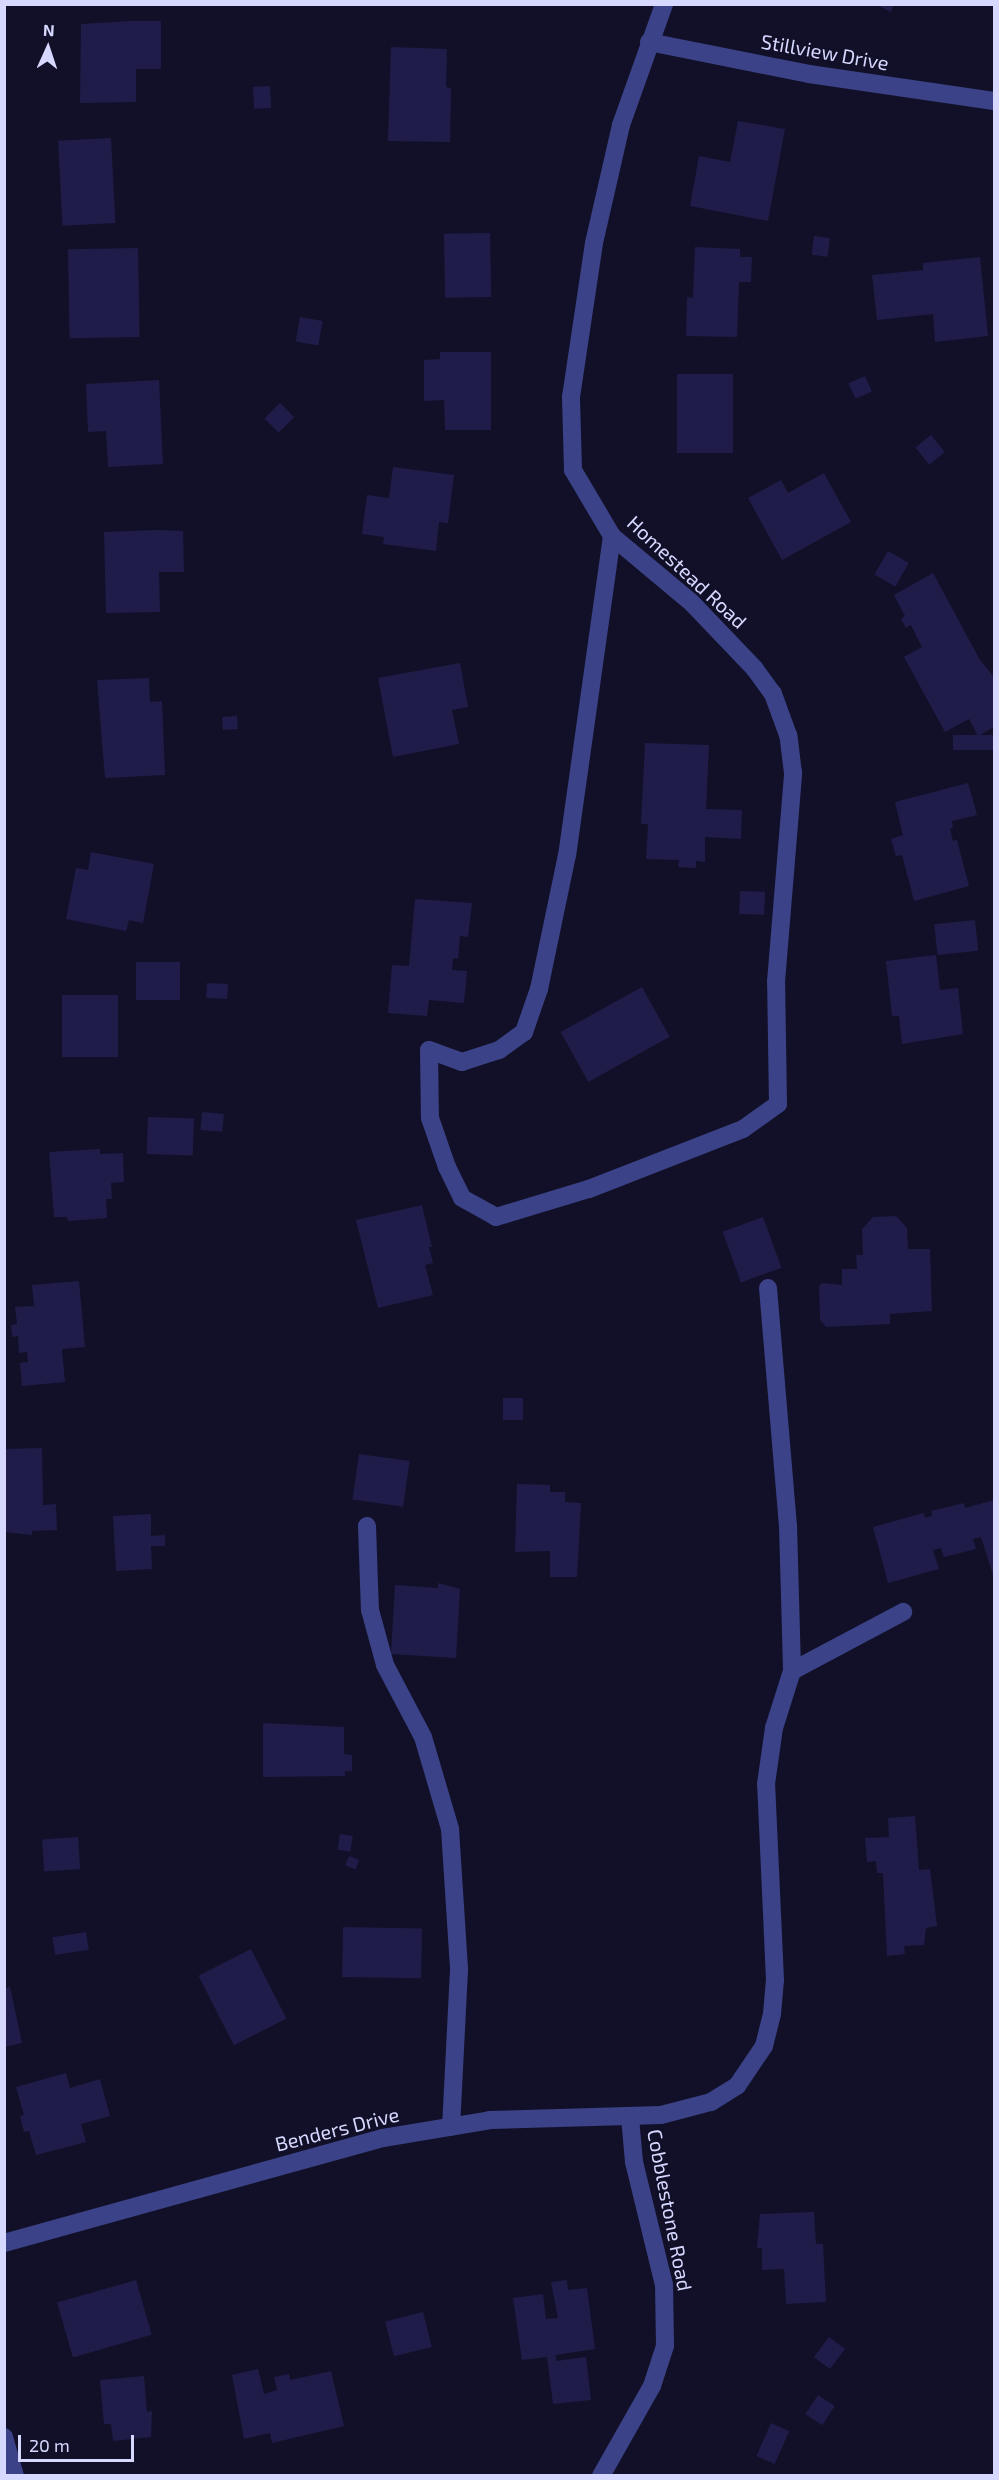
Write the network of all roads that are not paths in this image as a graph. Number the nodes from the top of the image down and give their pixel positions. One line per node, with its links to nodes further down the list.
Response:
1 (664, 4): 2 (street, Homestead Road)
2 (649, 42): 3 (street, Stillview Drive); 4 (street, Homestead Road)
3 (994, 101)
4 (612, 536): 4 (street, Homestead Road)
5 (768, 1288): 8 (street, Benders Drive)
6 (367, 1526): 10 (street)
7 (903, 1612): 8 (street)
8 (792, 1671): 9 (street, Benders Drive)
9 (630, 2117): 10 (street, Benders Drive); 14 (street, Cobblestone Road)
10 (452, 2127): 11 (street, Benders Drive)
11 (4, 2243)
12 (4, 2437): 13 (street)
13 (15, 2475)
14 (601, 2475)

